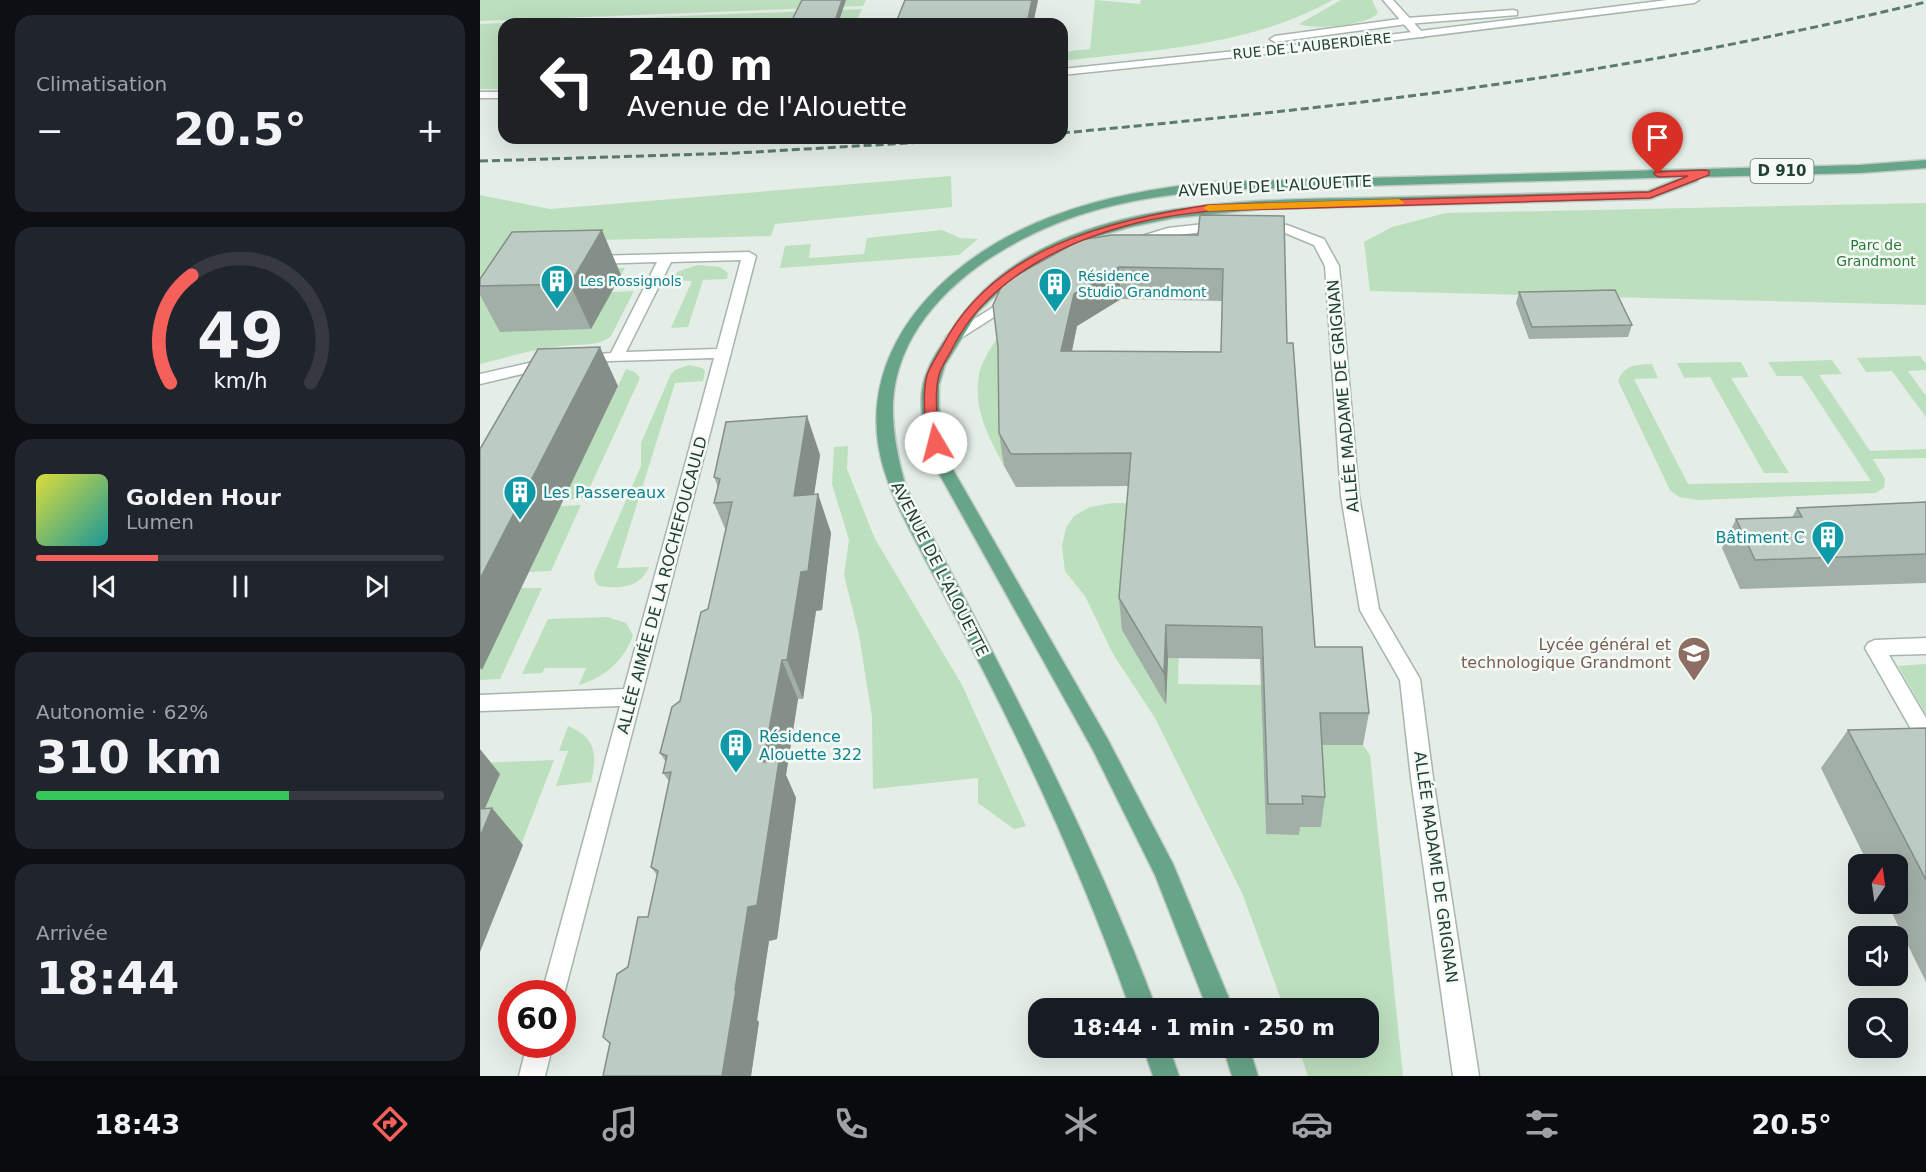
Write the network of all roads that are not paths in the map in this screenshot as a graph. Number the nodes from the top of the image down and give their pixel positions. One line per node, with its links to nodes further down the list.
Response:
1 (1388, 0): 4 (street, RUE DE L'AUBERDIÈRE)
2 (1694, 0): 3 (street)
3 (1602, 10): 4 (street); 5 (street)
4 (1407, 21): 5 (street, RUE DE L'AUBERDIÈRE); 6 (street, RUE DE L'AUBERDIÈRE)
5 (1419, 34): 6 (street, RUE DE L'AUBERDIÈRE)
6 (1187, 58): 7 (street, RUE DE L'AUBERDIÈRE)
7 (1068, 71)
8 (480, 95): 9 (street)
9 (498, 95)
10 (498, 102): 11 (street)
11 (480, 103)
12 (1926, 164): 13 (main road, AVENUE DE L'ALOUETTE / D 910)
13 (1705, 173): 18 (main road, AVENUE DE L'ALOUETTE / D 910); 27 (main road, AVENUE DE L'ALOUETTE / D 910)
14 (1126, 245): 35 (street, ALLÉE MADAME DE GRIGNAN)
15 (666, 258): 16 (street, ALLÉE AIMÉE DE LA ROCHEFOUCAULD); 19 (street, ALLÉE AIMÉE DE LA ROCHEFOUCAULD); 20 (street)
16 (574, 260)
17 (1024, 292): 18 (street)
18 (952, 337): 28 (main road, AVENUE DE L'ALOUETTE / D 910)
19 (723, 353): 20 (street); 23 (street, ALLÉE AIMÉE DE LA ROCHEFOUCAULD)
20 (617, 356): 21 (street)
21 (480, 379)
22 (1926, 646): 25 (street)
23 (632, 697): 24 (street); 26 (street, ALLÉE AIMÉE DE LA ROCHEFOUCAULD)
24 (480, 703)
25 (1926, 737)
26 (557, 980)
27 (1140, 998)
28 (1216, 998)
29 (536, 1058): 32 (street)
30 (1160, 1058): 33 (main road)
31 (1239, 1058): 34 (main road)
32 (532, 1076)
33 (1166, 1076)
34 (1245, 1076)
35 (1466, 1076)

